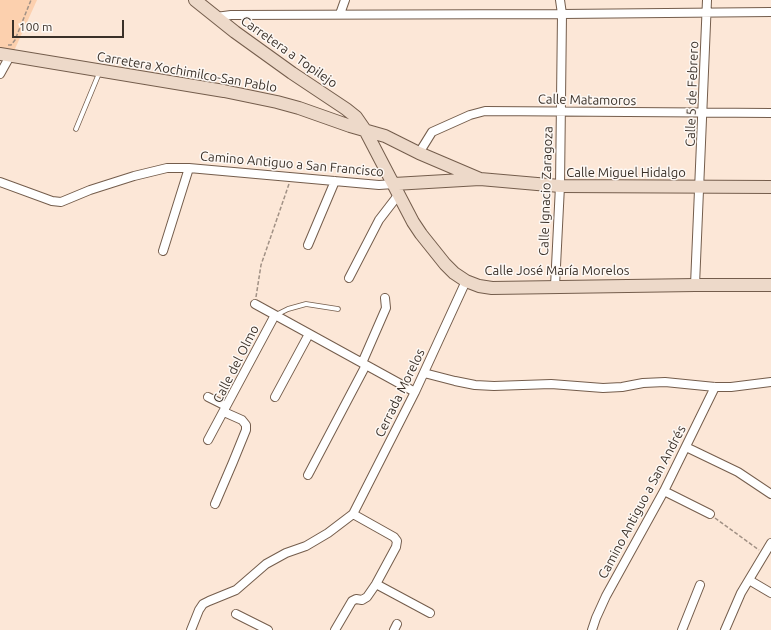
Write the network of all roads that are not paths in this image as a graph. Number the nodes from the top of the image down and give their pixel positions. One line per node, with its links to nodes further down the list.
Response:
1 (195, 0): 5 (main road, Carretera a Topilejo)
2 (345, 0): 8 (street)
3 (560, 0): 9 (street, Calle Ignacio Zaragoza)
4 (707, 0): 7 (street, Calle 5 de Febrero)
5 (207, 4): 10 (main road, Carretera a Topilejo)
6 (771, 12): 7 (street)
7 (707, 13): 9 (street); 15 (street, Calle 5 de Febrero)
8 (340, 14): 9 (street); 10 (street)
9 (562, 14): 14 (street, Calle Ignacio Zaragoza)
10 (216, 17): 18 (main road, Carretera a Topilejo)
11 (6, 52): 12 (main road, Carretera Xochimilco-San Pablo); 13 (street)
12 (101, 71): 17 (lane); 18 (main road, Carretera Xochimilco-San Pablo)
13 (0, 74)
14 (561, 112): 15 (street, Calle Matamoros); 19 (street, Calle Matamoros); 24 (street, Calle Ignacio Zaragoza)
15 (702, 113): 16 (street, Calle Matamoros); 25 (street, Calle 5 de Febrero)
16 (771, 113)
17 (76, 129)
18 (365, 130): 19 (main road, Calle Miguel Hidalgo); 27 (main road, Carretera a Topilejo)
19 (420, 153): 21 (main road, Calle Miguel Hidalgo)
20 (189, 168): 22 (street, Camino Antiguo a San Francisco); 23 (street, Camino Antiguo a San Francisco); 29 (street, Camino Antiguo a San Francisco)
21 (480, 179): 24 (main road, Calle Miguel Hidalgo); 27 (main road, Calle Miguel Hidalgo)
22 (335, 181): 27 (street, Camino Antiguo a San Francisco); 28 (street)
23 (0, 182)
24 (560, 186): 25 (main road, Calle Miguel Hidalgo); 34 (street, Calle Ignacio Zaragoza)
25 (700, 187): 26 (main road, Calle Miguel Hidalgo); 32 (street, Calle 5 de Febrero)
26 (771, 188)
27 (396, 189): 30 (street); 31 (main road, Calle José María Morelos)
28 (308, 245)
29 (162, 251)
30 (349, 278)
31 (466, 281): 34 (main road, Calle José María Morelos); 41 (street, Cerrada Morelos)
32 (695, 284): 33 (main road, Calle José María Morelos); 34 (main road, Calle José María Morelos)
33 (771, 285)
34 (555, 286)
35 (385, 298): 40 (street)
36 (255, 304): 38 (street)
37 (338, 309): 38 (lane)
38 (275, 315): 39 (street); 47 (street, Calle del Olmo)
39 (309, 334): 40 (street); 46 (street)
40 (364, 364): 44 (street); 50 (street)
41 (424, 373): 43 (street); 44 (street, Cerrada Morelos)
42 (771, 382): 43 (street)
43 (715, 387): 49 (street, Camino Antiguo a San Andrés)
44 (415, 392): 54 (street, Cerrada Morelos)
45 (208, 397): 47 (street)
46 (275, 397)
47 (225, 409): 48 (street); 53 (street, Calle del Olmo)
48 (208, 440)
49 (686, 447): 51 (street, Camino Antiguo a San Andrés); 52 (street)
50 (308, 475)
51 (664, 490): 55 (street); 66 (street, Camino Antiguo a San Andrés)
52 (771, 494)
53 (215, 504)
54 (353, 514): 58 (street); 63 (street)
55 (710, 514)
56 (771, 543): 57 (street)
57 (749, 580): 60 (street); 68 (street)
58 (376, 584): 61 (street); 65 (street)
59 (700, 585): 67 (street)
60 (771, 593)
61 (430, 613)
62 (236, 614): 64 (street)
63 (191, 630)
64 (268, 630)
65 (336, 630)
66 (592, 630)
67 (682, 630)
68 (725, 630)

